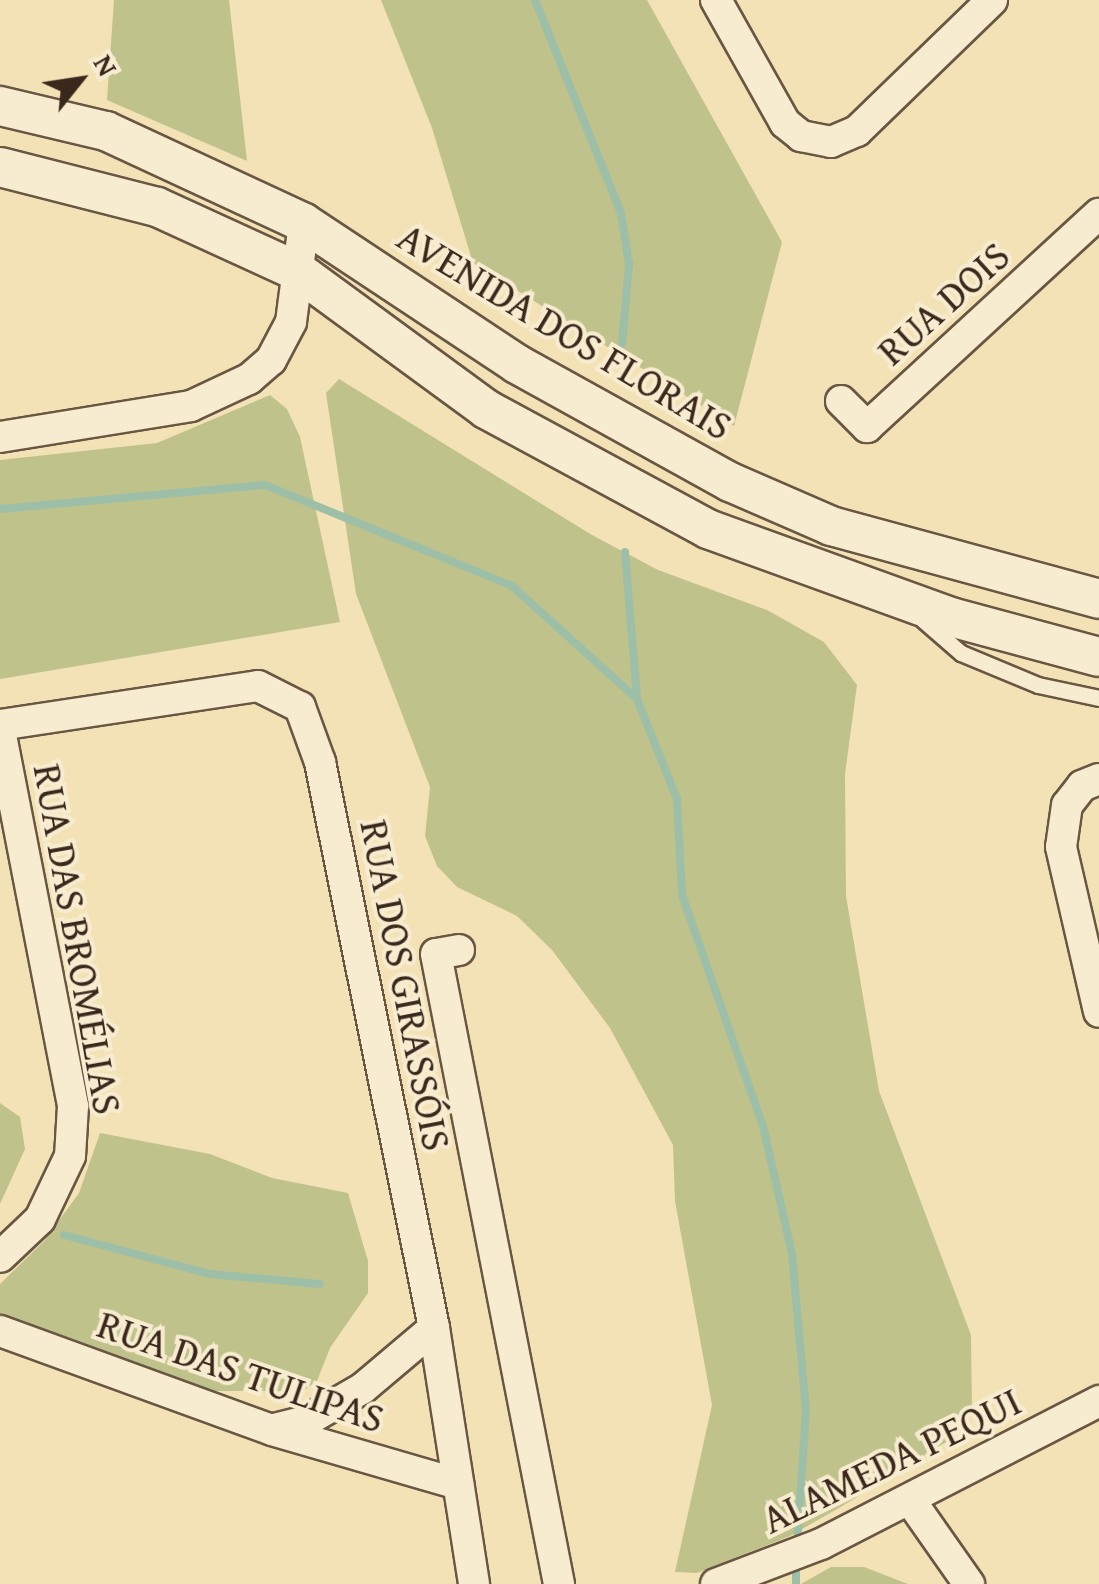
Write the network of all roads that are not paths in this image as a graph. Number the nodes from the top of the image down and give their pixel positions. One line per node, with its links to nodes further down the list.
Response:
1 (716, 0): 2 (street)
2 (992, 0)
3 (0, 106): 6 (street, AVENIDA DOS FLORAIS)
4 (0, 168): 7 (street)
5 (1099, 214): 8 (street, RUA DOIS)
6 (304, 223): 7 (street); 11 (street, AVENIDA DOS FLORAIS)
7 (300, 272): 9 (street); 10 (street)
8 (842, 401)
9 (0, 437)
10 (897, 598): 12 (street); 13 (lane)
11 (1099, 599)
12 (1099, 657)
13 (1099, 698)
14 (0, 728): 18 (street, RUA DAS BROMÉLIAS); 19 (street, RUA DOS GIRASSÓIS)
15 (1087, 786): 17 (street)
16 (460, 950): 26 (street)
17 (1099, 1012)
18 (0, 1257)
19 (434, 1328): 22 (street); 23 (street, RUA DOS GIRASSÓIS)
20 (0, 1331): 22 (street, RUA DAS TULIPAS)
21 (1099, 1401): 24 (street, ALAMEDA PEQUI)
22 (272, 1430): 23 (street, RUA DAS TULIPAS)
23 (458, 1484): 25 (street, RUA DOS GIRASSÓIS)
24 (910, 1500): 27 (street, ALAMEDA PEQUI); 28 (street)
25 (474, 1584)
26 (559, 1584)
27 (716, 1584)
28 (969, 1584)

